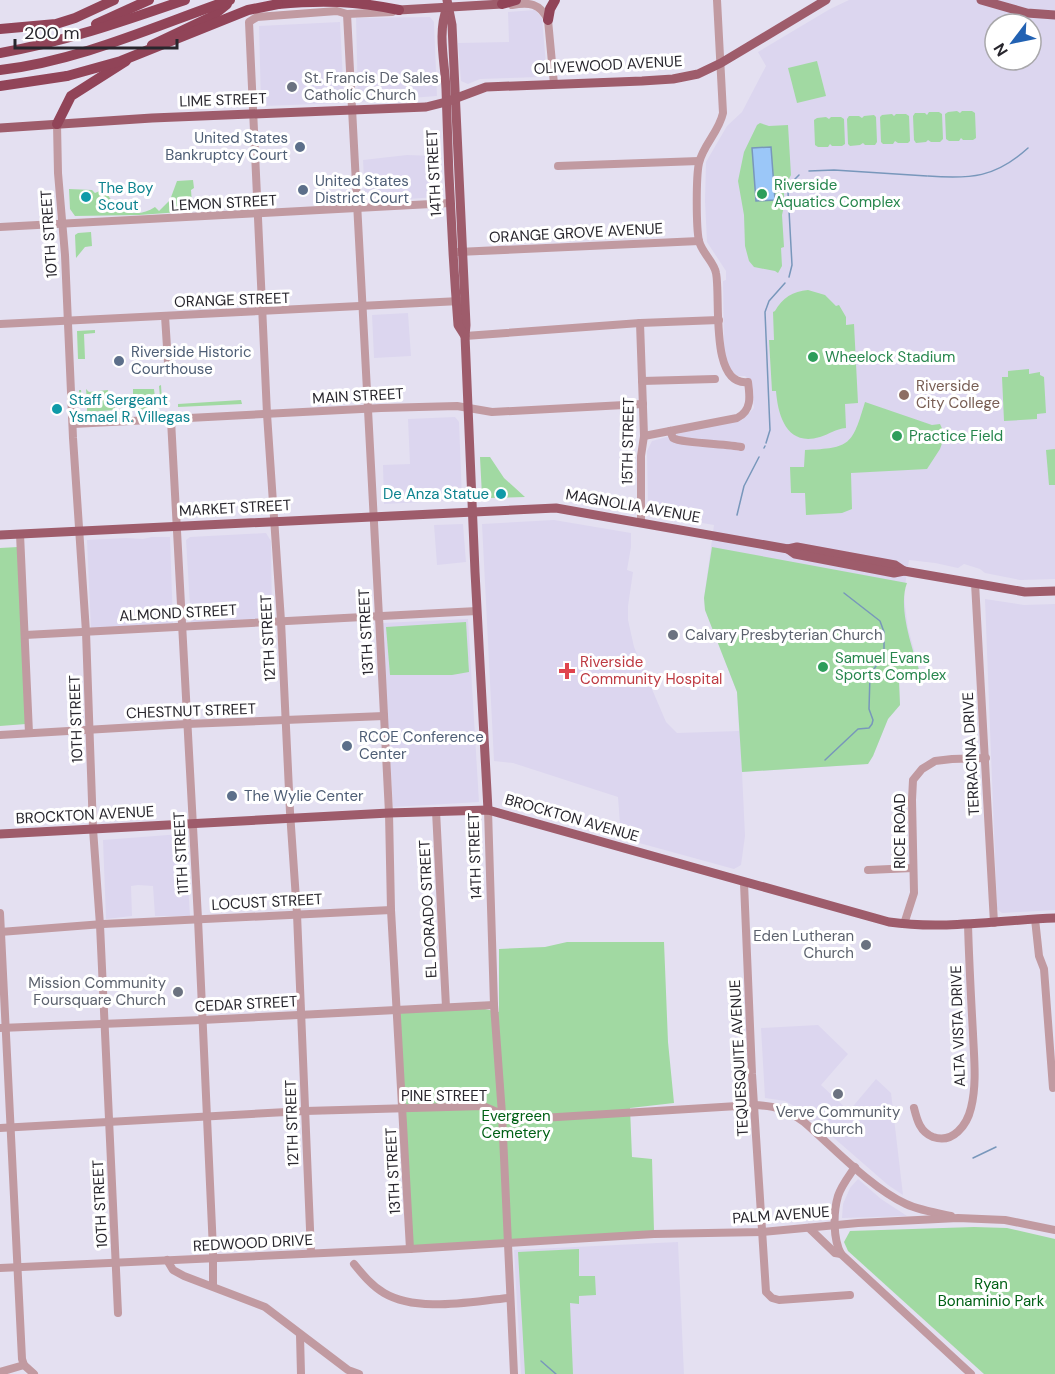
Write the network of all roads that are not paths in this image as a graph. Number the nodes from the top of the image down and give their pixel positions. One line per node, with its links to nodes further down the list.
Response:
1 (114, 0): 16 (highway)
2 (149, 0): 17 (highway)
3 (185, 0): 17 (highway)
4 (231, 0): 20 (highway); 26 (highway)
5 (516, 0): 11 (highway)
6 (555, 0): 15 (highway)
7 (717, 0): 19 (street)
8 (826, 0): 19 (main road, OLIVEWOOD AVENUE)
9 (981, 0): 14 (main road)
10 (447, 4): 11 (main road); 12 (main road); 23 (main road, 14TH STREET)
11 (502, 4): 15 (street)
12 (399, 10): 13 (street); 22 (highway, bridge)
13 (347, 14): 24 (street, 13TH STREET); 25 (street, 12TH STREET)
14 (1055, 15)
15 (548, 20): 21 (street)
16 (0, 29)
17 (78, 35): 18 (highway)
18 (0, 53)
19 (721, 63): 21 (main road, OLIVEWOOD AVENUE); 28 (street)
20 (0, 70)
21 (554, 84): 23 (main road, OLIVEWOOD AVENUE)
22 (0, 86)
23 (451, 100): 24 (main road, LIME STREET); 30 (main road, 14TH STREET); 35 (main road, 14TH STREET)
24 (352, 110): 25 (main road, LIME STREET); 31 (street, 13TH STREET)
25 (252, 114): 26 (main road, LIME STREET); 32 (street, 12TH STREET)
26 (57, 124): 27 (main road, LIME STREET); 33 (street, 10TH STREET)
27 (0, 128)
28 (699, 161): 29 (street); 36 (street)
29 (558, 166)
30 (450, 203): 31 (street, LEMON STREET); 35 (main road); 37 (main road, 14TH STREET)
31 (358, 209): 32 (street, LEMON STREET); 39 (street, 13TH STREET)
32 (258, 214): 33 (street, LEMON STREET); 40 (street, 12TH STREET)
33 (62, 224): 34 (street, LEMON STREET); 43 (street, 10TH STREET)
34 (0, 227)
35 (461, 235): 37 (main road, 14TH STREET)
36 (699, 241): 37 (street, ORANGE GROVE AVENUE); 42 (street)
37 (458, 252): 38 (main road, 14TH STREET)
38 (460, 302): 39 (street, ORANGE STREET); 46 (main road, 14TH STREET)
39 (362, 308): 40 (street, ORANGE STREET); 51 (street, 13TH STREET)
40 (264, 312): 41 (street, ORANGE STREET); 53 (street, 12TH STREET)
41 (165, 316): 43 (street, ORANGE STREET); 47 (street)
42 (719, 320): 44 (street); 56 (street)
43 (68, 321): 45 (street, ORANGE STREET); 55 (street, 10TH STREET)
44 (640, 323): 46 (street); 49 (street, 15TH STREET)
45 (0, 324)
46 (465, 336): 52 (main road, 14TH STREET)
47 (168, 363)
48 (715, 379): 49 (street)
49 (642, 381): 50 (street, 15TH STREET)
50 (643, 404): 52 (street, MAIN STREET); 57 (street, 15TH STREET)
51 (368, 408): 52 (street, MAIN STREET); 53 (street, MAIN STREET); 60 (street, 13TH STREET)
52 (469, 408): 59 (main road, 14TH STREET)
53 (267, 414): 54 (street, MAIN STREET); 61 (street, 12TH STREET)
54 (171, 420): 55 (street, MAIN STREET); 63 (street, 11TH STREET)
55 (73, 424): 64 (street, 10TH STREET)
56 (670, 431): 57 (street); 58 (street)
57 (644, 436): 62 (street, 15TH STREET)
58 (741, 447)
59 (472, 512): 60 (main road, MARKET STREET); 62 (main road, MAGNOLIA AVENUE); 69 (main road, 14TH STREET)
60 (373, 516): 61 (main road, MARKET STREET); 70 (street, 13TH STREET)
61 (273, 521): 63 (main road, MARKET STREET); 71 (street, 12TH STREET)
62 (641, 523): 67 (main road, MAGNOLIA AVENUE)
63 (177, 526): 64 (main road, MARKET STREET); 72 (street, 11TH STREET)
64 (79, 531): 65 (main road, MARKET STREET); 73 (street, 10TH STREET)
65 (20, 534): 66 (main road, MARKET STREET); 74 (street)
66 (0, 535)
67 (975, 583): 68 (main road, MAGNOLIA AVENUE); 81 (street, TERRACINA DRIVE)
68 (1055, 591)
69 (477, 611): 70 (street, ALMOND STREET); 82 (main road, 14TH STREET)
70 (380, 617): 71 (street, ALMOND STREET); 75 (street, 13TH STREET)
71 (281, 621): 72 (street, ALMOND STREET); 76 (street, 12TH STREET)
72 (182, 626): 73 (street, ALMOND STREET); 77 (street, 11TH STREET)
73 (86, 632): 74 (street, ALMOND STREET); 78 (street, 10TH STREET)
74 (25, 635): 79 (street)
75 (384, 716): 76 (street, CHESTNUT STREET); 84 (street, 13TH STREET)
76 (285, 721): 77 (street, CHESTNUT STREET); 85 (street, 12TH STREET)
77 (187, 724): 78 (street, CHESTNUT STREET); 86 (street, 11TH STREET)
78 (90, 729): 79 (street, CHESTNUT STREET); 87 (street, 10TH STREET)
79 (29, 733): 80 (street, CHESTNUT STREET)
80 (0, 735)
81 (986, 759): 89 (street, RICE ROAD); 98 (street, TERRACINA DRIVE)
82 (488, 810): 83 (main road, BROCKTON AVENUE); 91 (main road, BROCKTON AVENUE); 103 (street, 14TH STREET)
83 (436, 811): 84 (main road, BROCKTON AVENUE); 104 (street, EL DORADO STREET)
84 (389, 813): 85 (main road, BROCKTON AVENUE); 92 (street, 13TH STREET)
85 (290, 819): 86 (main road, BROCKTON AVENUE); 94 (street, 12TH STREET)
86 (193, 824): 87 (main road, BROCKTON AVENUE); 96 (street, 11TH STREET)
87 (93, 829): 88 (main road, BROCKTON AVENUE); 99 (street, 10TH STREET)
88 (0, 834)
89 (913, 868): 90 (street); 100 (street, RICE ROAD)
90 (868, 870)
91 (744, 883): 100 (main road, BROCKTON AVENUE); 112 (street, TEQUESQUITE AVENUE)
92 (391, 910): 94 (street, LOCUST STREET); 105 (street, 13TH STREET)
93 (0, 913): 102 (street)
94 (297, 914): 96 (street, LOCUST STREET); 106 (street, 12TH STREET)
95 (1055, 918): 97 (main road, BROCKTON AVENUE)
96 (198, 919): 99 (street, LOCUST STREET); 107 (street, 11TH STREET)
97 (1035, 919): 98 (main road, BROCKTON AVENUE); 110 (street)
98 (994, 923): 101 (main road, BROCKTON AVENUE)
99 (100, 924): 102 (street, LOCUST STREET); 108 (street, 10TH STREET)
100 (904, 924): 101 (main road, BROCKTON AVENUE)
101 (968, 924): 114 (street, ALTA VISTA DRIVE)
102 (1, 932): 109 (street)
103 (494, 1005): 104 (street, CEDAR STREET); 111 (street, 14TH STREET)
104 (446, 1007): 105 (street, CEDAR STREET)
105 (396, 1009): 106 (street, CEDAR STREET); 115 (street, 13TH STREET)
106 (300, 1014): 107 (street, CEDAR STREET); 116 (street, 12TH STREET)
107 (202, 1020): 108 (street, CEDAR STREET); 118 (street, 11TH STREET)
108 (104, 1024): 109 (street, CEDAR STREET); 119 (street, 10TH STREET)
109 (3, 1028): 121 (street)
110 (1053, 1088)
111 (500, 1090): 113 (street); 117 (street, 14TH STREET)
112 (754, 1105): 117 (street, PINE STREET); 122 (street, PINE STREET); 127 (street, TEQUESQUITE AVENUE)
113 (483, 1106): 115 (street, PINE STREET); 117 (street, PINE STREET)
114 (914, 1108)
115 (403, 1109): 116 (street, PINE STREET); 129 (street, 13TH STREET)
116 (305, 1111): 118 (street, PINE STREET); 130 (street, 12TH STREET)
117 (502, 1114): 128 (street, 14TH STREET)
118 (207, 1117): 119 (street, PINE STREET); 132 (street, 11TH STREET)
119 (110, 1123): 121 (street, PINE STREET); 134 (street, 10TH STREET)
120 (0, 1128): 121 (street, PINE STREET)
121 (12, 1128): 136 (street)
122 (855, 1167): 123 (street, PINE STREET); 124 (street)
123 (958, 1218): 124 (street, PALM AVENUE); 126 (street, PALM AVENUE)
124 (835, 1226): 125 (street, PALM AVENUE); 131 (street)
125 (809, 1228): 127 (street, PALM AVENUE); 131 (street)
126 (1055, 1230)
127 (762, 1232): 128 (street, PALM AVENUE); 139 (street, TEQUESQUITE AVENUE)
128 (508, 1244): 129 (street, REDWOOD DRIVE); 140 (street, 14TH STREET)
129 (410, 1249): 130 (street, REDWOOD DRIVE)
130 (311, 1253): 132 (street, REDWOOD DRIVE)
131 (841, 1254): 149 (street)
132 (214, 1259): 133 (street, REDWOOD DRIVE); 138 (street, 11TH STREET)
133 (167, 1260): 134 (street, REDWOOD DRIVE); 138 (street)
134 (116, 1264): 136 (street, REDWOOD DRIVE); 141 (street, 10TH STREET)
135 (354, 1264): 140 (street)
136 (17, 1268): 137 (street, REDWOOD DRIVE); 143 (street)
137 (0, 1269)
138 (213, 1286): 142 (street)
139 (850, 1295)
140 (509, 1298): 148 (street, 14TH STREET)
141 (118, 1313)
142 (300, 1335): 146 (street); 147 (street)
143 (24, 1365): 144 (street); 145 (street)
144 (0, 1372)
145 (34, 1374)
146 (301, 1374)
147 (359, 1374)
148 (514, 1374)
149 (971, 1374)

